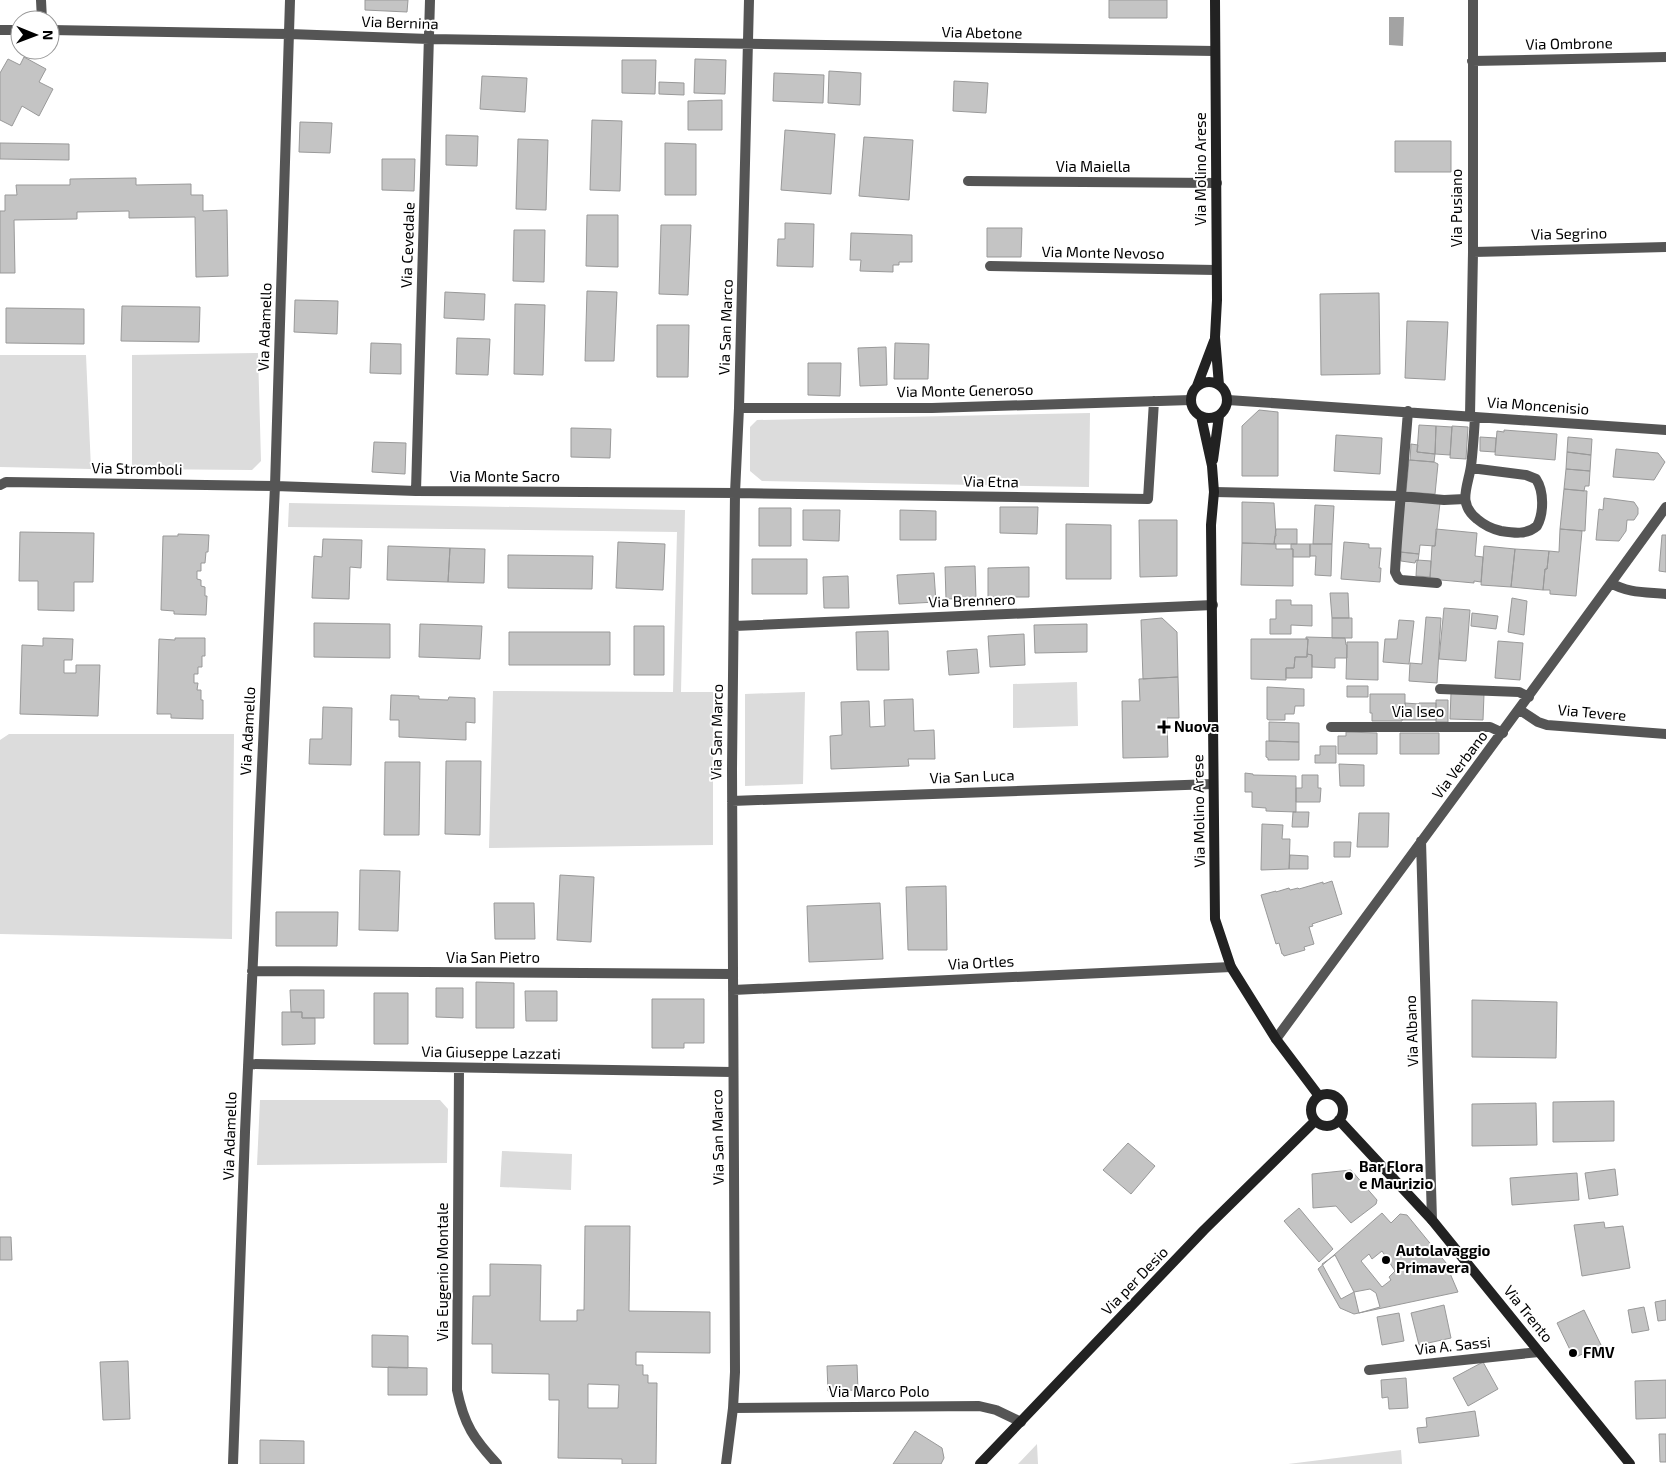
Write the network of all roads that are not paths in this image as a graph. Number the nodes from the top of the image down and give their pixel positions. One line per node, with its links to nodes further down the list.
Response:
1 (290, 0): 7 (street, Via Adamello)
2 (430, 0): 8 (street, Via Cevedale)
3 (749, 0): 9 (street, Via San Marco)
4 (1215, 0): 10 (street, Via Molino Arese)
5 (1473, 0): 12 (street, Via Pusiano)
6 (60, 30): 7 (street, Via Bernina)
7 (289, 34): 8 (street, Via Bernina); 34 (street, Via Adamello)
8 (429, 40): 9 (street, Via Bernina); 35 (street, Via Cevedale)
9 (748, 45): 10 (street, Via Abetone); 25 (street, Via San Marco)
10 (1216, 51): 14 (street, Via Molino Arese)
11 (1666, 57): 12 (street, Via Ombrone)
12 (1472, 61): 16 (street, Via Pusiano)
13 (968, 181): 14 (street, Via Maiella)
14 (1216, 183): 18 (street, Via Molino Arese)
15 (1666, 247): 16 (street, Via Segrino)
16 (1473, 252): 29 (street, Via Pusiano)
17 (990, 266): 18 (street, Via Monte Nevoso)
18 (1216, 270): 19 (street, Via Molino Arese)
19 (1215, 338): 20 (street, Via Molino Arese); 21 (street, Via Molino Arese)
20 (1219, 384): 21 (street); 23 (street)
21 (1197, 386): 22 (street)
22 (1191, 400): 24 (street, Via Monte Generoso); 27 (street)
23 (1228, 400): 26 (street, Via Moncenisio); 28 (street)
24 (1154, 401): 25 (street, Via Monte Generoso); 37 (street, Via Etna)
25 (739, 408): 37 (street, Via San Marco)
26 (1408, 412): 29 (street, Via Moncenisio); 38 (street)
27 (1201, 416): 28 (street); 31 (street, Via Molino Arese)
28 (1219, 416): 31 (street, Via Molino Arese)
29 (1472, 416): 30 (street, Via Moncenisio); 32 (street, Via Pusiano)
30 (1666, 430)
31 (1212, 466): 36 (street, Via Molino Arese)
32 (1471, 468): 39 (street); 39 (street)
33 (0, 485): 34 (street, Via Stromboli)
34 (275, 486): 35 (street, Via Monte Sacro); 56 (street, Via Adamello)
35 (416, 491): 37 (street, Via Monte Sacro)
36 (1214, 492): 38 (street); 44 (street, Via Molino Arese)
37 (735, 493): 45 (street, Via San Marco)
38 (1400, 496): 39 (street); 41 (street)
39 (1465, 499)
40 (1666, 507): 42 (street, Via Verbano)
41 (1437, 583)
42 (1611, 583): 43 (street); 47 (street, Via Verbano)
43 (1666, 594)
44 (1212, 605): 45 (street, Via Brennero); 52 (street, Via Molino Arese)
45 (734, 626): 53 (street, Via San Marco)
46 (1440, 689): 47 (street, Via Iseo)
47 (1529, 697): 48 (street, Via Verbano)
48 (1520, 710): 50 (street, Via Verbano); 51 (street, Via Tevere)
49 (1331, 727): 50 (street, Via Iseo)
50 (1502, 733): 54 (street, Via Verbano)
51 (1666, 734)
52 (1213, 784): 53 (street, Via San Luca); 55 (street, Via Molino Arese)
53 (732, 801): 57 (street, Via San Marco)
54 (1421, 841): 59 (street, Via Verbano); 66 (street, Via Albano)
55 (1231, 967): 58 (street, Via Ortles); 59 (street, Via Molino Arese)
56 (252, 971): 57 (street, Via San Pietro); 60 (street, Via Adamello)
57 (733, 974): 58 (street, Via San Marco)
58 (733, 990): 62 (street, Via San Marco)
59 (1276, 1039): 63 (street, Via Molino Arese)
60 (248, 1064): 61 (street, Via Giuseppe Lazzati); 71 (street, Via Adamello)
61 (459, 1068): 62 (street, Via Giuseppe Lazzati); 72 (street, Via Eugenio Montale)
62 (732, 1072): 69 (street, Via San Marco)
63 (1319, 1096): 64 (street); 65 (street)
64 (1339, 1120): 65 (street); 66 (street, Via Trento)
65 (1315, 1121): 70 (street, Via per Desio)
66 (1432, 1220): 67 (street, Via Trento)
67 (1540, 1352): 68 (street, Via A. Sassi); 75 (street, Via Trento)
68 (1369, 1370)
69 (733, 1408): 70 (street, Via Marco Polo); 73 (street, Via San Marco)
70 (1021, 1422): 74 (street, Via per Desio)
71 (232, 1464)
72 (497, 1464)
73 (726, 1464)
74 (980, 1464)
75 (1630, 1464)

